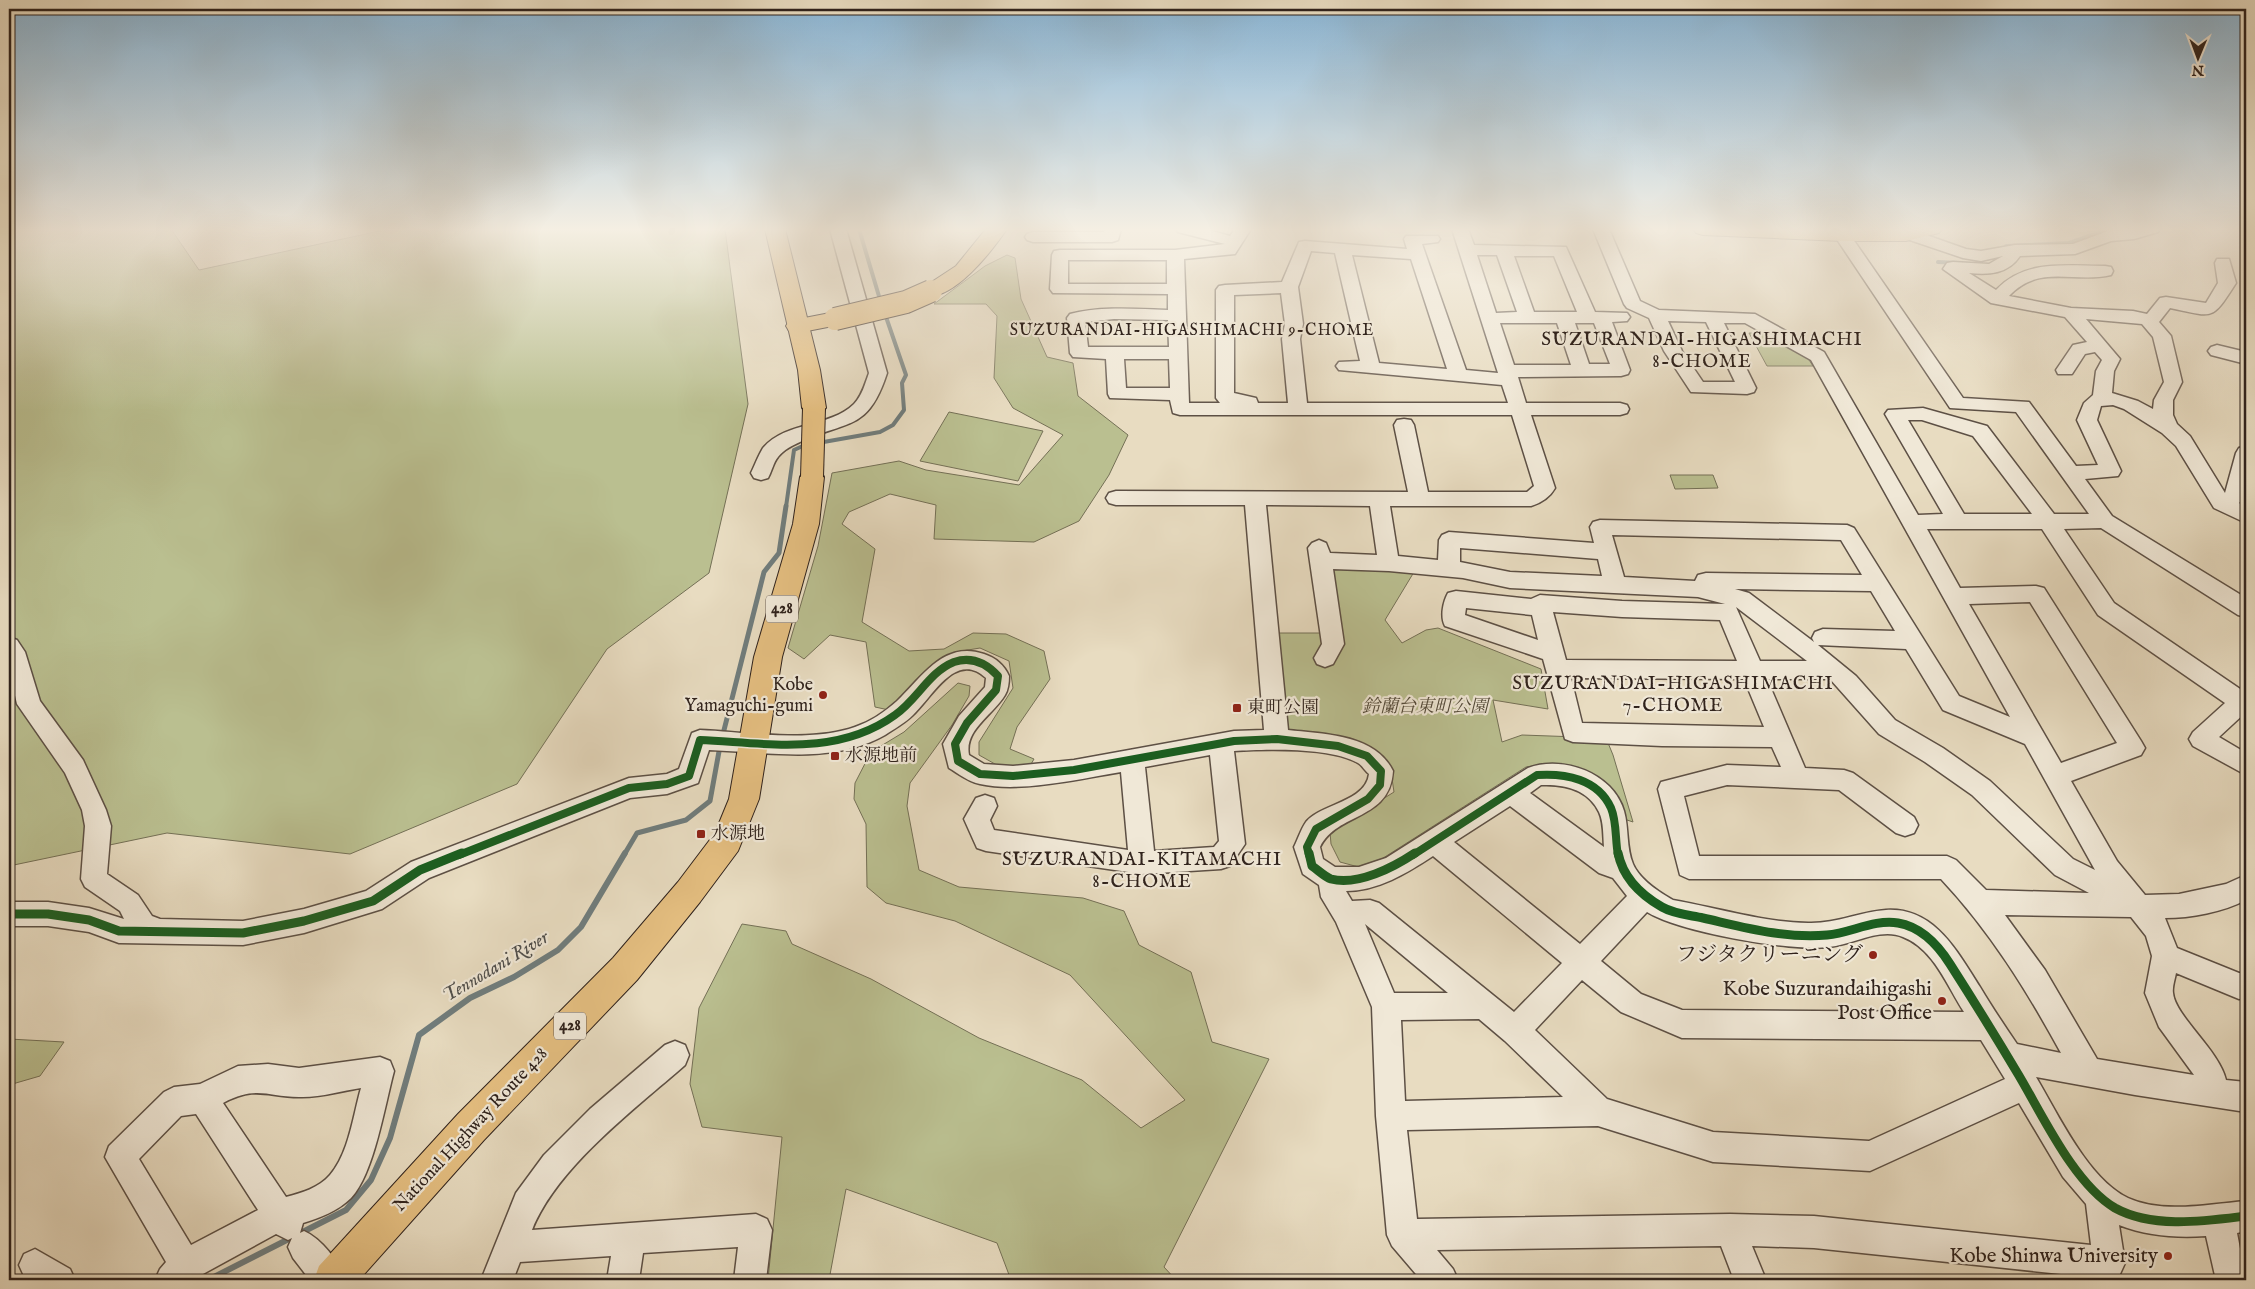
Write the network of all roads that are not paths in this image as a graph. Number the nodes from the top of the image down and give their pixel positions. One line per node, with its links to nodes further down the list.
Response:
1 (789, 289): 28 (main road, National Highway Route 428 / 428)
2 (854, 289): 49 (street)
3 (934, 289): 28 (main road, bridge)
4 (1175, 289): 19 (street)
5 (1243, 289): 43 (street)
6 (1289, 289): 44 (street)
7 (1351, 289): 35 (street)
8 (1430, 289): 38 (street)
9 (1480, 289): 26 (street)
10 (1517, 289): 21 (street)
11 (1580, 289): 23 (street)
12 (1627, 289): 20 (street)
13 (1879, 289): 50 (street)
14 (1982, 289): 17 (street)
15 (2006, 289): 17 (street)
16 (2223, 289): 27 (street)
17 (1997, 299): 18 (street)
18 (2071, 313): 27 (street); 29 (street)
19 (1176, 315): 31 (street); 32 (street)
20 (1656, 315): 25 (street); 25 (street)
21 (1527, 317): 22 (street); 26 (street)
22 (1564, 317): 23 (street); 36 (street)
23 (1595, 317): 24 (street); 36 (street)
24 (1621, 317)
25 (1712, 317): 57 (street)
26 (1489, 318): 39 (street)
27 (2148, 320): 47 (street)
28 (798, 326): 80 (main road, National Highway Route 428 / 428, bridge)
29 (2100, 346): 37 (street); 41 (street)
30 (2217, 351): 33 (street)
31 (1178, 353): 32 (street); 40 (street)
32 (1115, 354): 40 (street)
33 (2246, 358)
34 (1345, 366): 35 (street)
35 (1370, 368): 38 (street)
36 (1582, 370): 39 (street)
37 (2066, 370)
38 (1459, 376): 39 (street)
39 (1508, 376): 42 (street)
40 (1180, 394): 43 (street)
41 (2102, 398): 47 (street); 50 (street)
42 (1518, 407): 44 (street); 45 (street); 54 (street)
43 (1256, 408): 44 (street)
44 (1298, 408)
45 (1620, 409)
46 (1404, 425): 54 (street)
47 (2169, 428): 55 (street)
48 (2246, 453): 55 (street)
49 (761, 473)
50 (2071, 473): 60 (street)
51 (1116, 498): 52 (street)
52 (1255, 498): 53 (street); 79 (street)
53 (1379, 500): 54 (street); 62 (street)
54 (1420, 500)
55 (2221, 503): 56 (street)
56 (2246, 516)
57 (1912, 522): 58 (street); 67 (street)
58 (1958, 522): 59 (street); 59 (street)
59 (2048, 522): 60 (street); 83 (street)
60 (2105, 522): 69 (street)
61 (1607, 552): 63 (street); 64 (street); 65 (street)
62 (1389, 563): 63 (street); 73 (street)
63 (1449, 569): 65 (street)
64 (1878, 583): 66 (street); 71 (street)
65 (1616, 586): 66 (street)
66 (1686, 589): 76 (street)
67 (1954, 596): 78 (street); 84 (street)
68 (1541, 608): 74 (street); 74 (street); 75 (street)
69 (2246, 609)
70 (1823, 638): 71 (street)
71 (1913, 640): 78 (street)
72 (9, 646): 99 (street)
73 (1325, 658)
74 (1555, 661): 75 (street); 77 (street)
75 (1753, 670): 76 (street); 77 (street)
76 (1835, 670): 96 (street)
77 (1780, 737): 85 (street)
78 (2033, 737): 84 (street)
79 (1278, 739): 81 (street); 92 (street)
80 (747, 741): 82 (street); 99 (street); 125 (main road, National Highway Route 428 / 428)
81 (1221, 743): 82 (street); 90 (street)
82 (1132, 759): 90 (street)
83 (2246, 765)
84 (2055, 776): 96 (street)
85 (1797, 777): 88 (street); 95 (street)
86 (1510, 792): 89 (street); 91 (street); 91 (street)
87 (984, 806): 90 (street)
88 (1905, 825)
89 (1434, 841): 92 (street); 101 (street)
90 (1142, 863)
91 (1621, 868): 94 (street)
92 (1331, 879): 98 (street)
93 (2246, 887): 96 (street)
94 (1645, 896): 101 (street); 105 (street)
95 (1980, 902): 96 (street); 109 (street)
96 (2141, 907): 100 (street)
97 (9, 914): 99 (street)
98 (1346, 914): 103 (street); 104 (street)
99 (156, 930)
100 (2166, 956): 102 (street); 111 (street)
101 (1581, 962): 105 (street); 106 (street)
102 (2246, 986)
103 (1386, 1006): 104 (street); 115 (street)
104 (1485, 1006): 106 (street)
105 (1990, 1026): 108 (street)
106 (1514, 1031): 114 (street)
107 (675, 1056): 122 (street)
108 (2008, 1057): 109 (street); 110 (street)
109 (2088, 1072): 111 (street)
110 (2024, 1085): 114 (street); 116 (street)
111 (2215, 1093): 112 (street)
112 (2246, 1097)
113 (203, 1098): 118 (street); 118 (street); 124 (street)
114 (1598, 1111): 115 (street)
115 (1391, 1116): 120 (street)
116 (2100, 1196): 117 (street); 119 (street)
117 (2232, 1217): 123 (street)
118 (290, 1229): 124 (street); 125 (street)
119 (1730, 1230): 120 (street); 130 (street)
120 (1403, 1235): 129 (street)
121 (630, 1239): 122 (street); 127 (street); 128 (street)
122 (509, 1247): 126 (street)
123 (2235, 1268)
124 (178, 1272)
125 (332, 1280)
126 (497, 1280)
127 (623, 1280)
128 (750, 1280)
129 (1442, 1280)
130 (1750, 1280)

